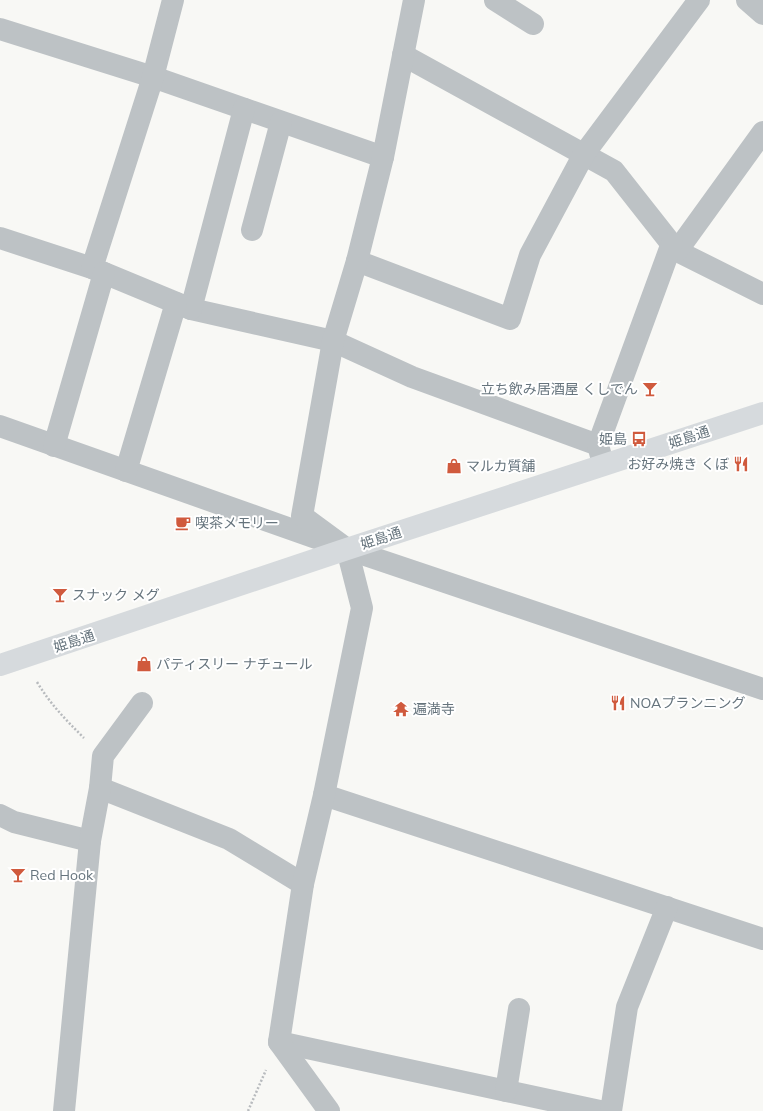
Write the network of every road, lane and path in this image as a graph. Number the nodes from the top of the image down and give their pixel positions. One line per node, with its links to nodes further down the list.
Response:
1 (173, 0): 10 (street)
2 (414, 0): 9 (street)
3 (495, 0): 7 (street)
4 (699, 0): 14 (street)
5 (747, 0): 6 (street)
6 (763, 14)
7 (533, 24)
8 (0, 29): 10 (street)
9 (403, 55): 14 (street); 15 (street)
10 (153, 77): 11 (street); 20 (street)
11 (244, 109): 12 (street); 22 (street)
12 (282, 122): 15 (street); 16 (street)
13 (763, 132): 18 (street)
14 (584, 154): 18 (street); 19 (street)
15 (383, 157): 19 (street)
16 (252, 230)
17 (0, 238): 20 (street)
18 (675, 247): 21 (street); 27 (street)
19 (357, 261): 23 (street)
20 (98, 270): 22 (street); 26 (street)
21 (763, 294)
22 (183, 306): 23 (street); 28 (street)
23 (333, 341): 27 (street); 29 (street)
24 (763, 413): 27 (main road, 姫島通)
25 (0, 426): 26 (street)
26 (54, 446): 28 (street)
27 (601, 456): 29 (main road, 姫島通)
28 (126, 471): 29 (street)
29 (347, 549): 30 (main road, 姫島通); 32 (street); 36 (street)
30 (0, 665)
31 (36, 679): 34 (path)
32 (763, 689)
33 (142, 703): 35 (street)
34 (61, 716)
35 (100, 788): 38 (street); 39 (street)
36 (324, 795): 39 (street); 40 (street)
37 (0, 815): 38 (street)
38 (90, 841): 45 (street)
39 (304, 884): 43 (street)
40 (667, 907): 41 (street); 49 (street)
41 (763, 939)
42 (519, 1009): 44 (street)
43 (279, 1042): 44 (street); 46 (path); 47 (street)
44 (506, 1091): 48 (street)
45 (64, 1111)
46 (248, 1111)
47 (329, 1111)
48 (600, 1111)
49 (611, 1111)

